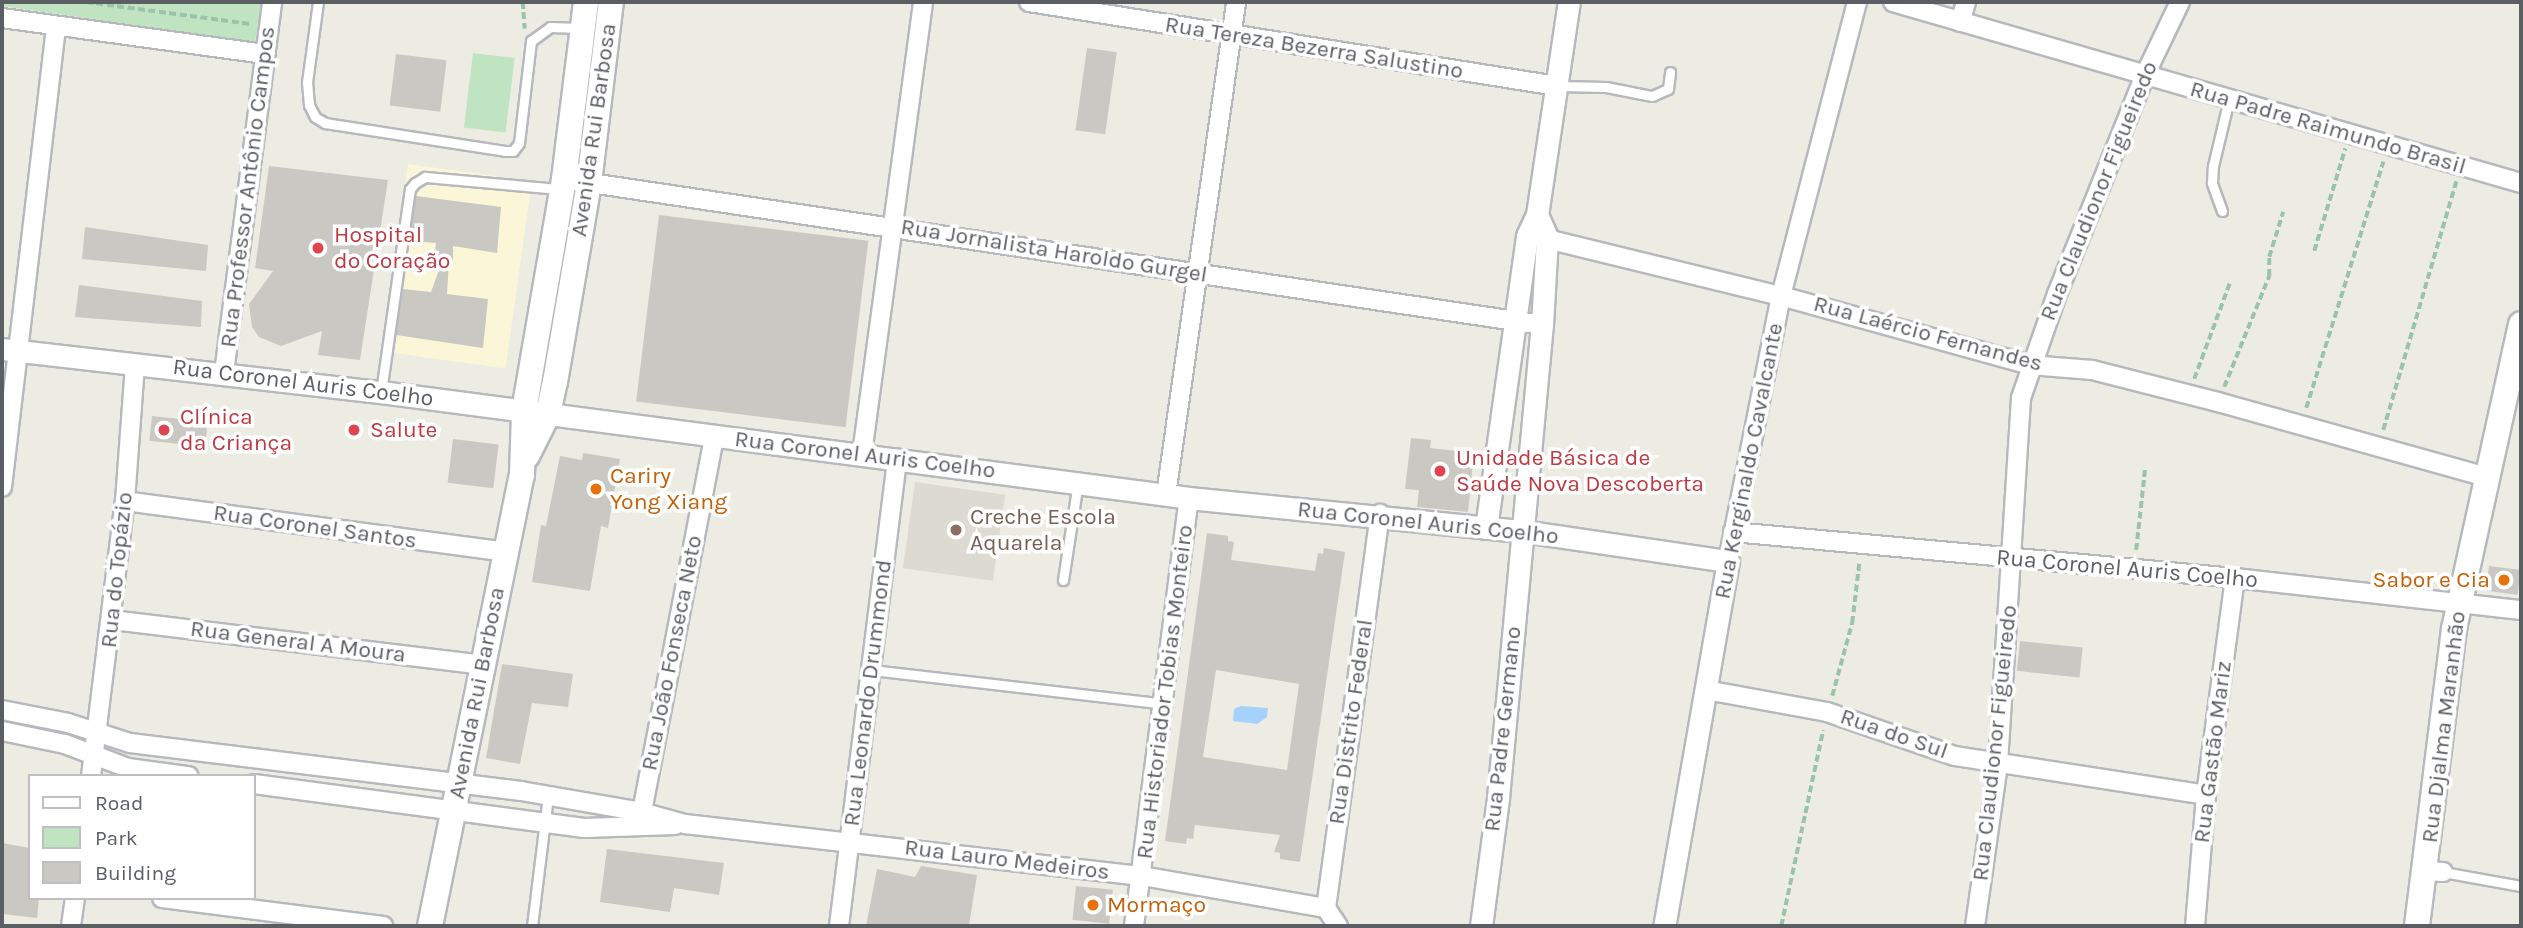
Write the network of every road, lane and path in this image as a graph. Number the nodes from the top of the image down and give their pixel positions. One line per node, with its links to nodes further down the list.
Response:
1 (86, 2): 15 (path)
2 (272, 2): 23 (street, Rua Professor Antônio Campos)
3 (318, 2): 22 (lane)
4 (523, 2): 22 (path)
5 (586, 2): 20 (main road, Avenida Rui Barbosa)
6 (611, 2): 31 (main road, Avenida Rui Barbosa)
7 (923, 2): 36 (street)
8 (1029, 2): 21 (street, Rua Tereza Bezerra Salustino)
9 (1236, 2): 21 (street, Rua Historiador Tobias Monteiro)
10 (1569, 2): 26 (street)
11 (1857, 2): 41 (street, Rua Kerginaldo Cavalcante)
12 (1894, 2): 18 (street, Rua Padre Raimundo Brasil)
13 (1966, 2): 18 (street)
14 (2180, 2): 25 (street, Rua Claudionor Figueiredo)
15 (123, 4): 16 (path)
16 (253, 13)
17 (2, 18): 19 (street)
18 (1961, 22): 25 (street, Rua Padre Raimundo Brasil)
19 (56, 26): 23 (street); 45 (street)
20 (583, 28): 22 (lane); 33 (main road, Avenida Rui Barbosa)
21 (1231, 35): 26 (street, Rua Tereza Bezerra Salustino); 39 (street, Rua Historiador Tobias Monteiro)
22 (531, 41)
23 (267, 54): 49 (street, Rua Professor Antônio Campos)
24 (1670, 72): 26 (lane)
25 (2145, 75): 27 (street, Rua Padre Raimundo Brasil); 48 (street, Rua Claudionor Figueiredo)
26 (1560, 86): 37 (street)
27 (2229, 99): 28 (street, Rua Padre Raimundo Brasil); 34 (lane)
28 (2349, 133): 29 (street, Rua Padre Raimundo Brasil); 38 (path)
29 (2388, 145): 30 (street, Rua Padre Raimundo Brasil); 54 (path)
30 (2462, 166): 32 (street, Rua Padre Raimundo Brasil); 56 (path)
31 (589, 183): 33 (street, Rua Jornalista Haroldo Gurgel); 36 (street, Rua Jornalista Haroldo Gurgel); 53 (main road, Avenida Rui Barbosa)
32 (2521, 183)
33 (564, 184): 50 (lane); 53 (main road, Avenida Rui Barbosa)
34 (2222, 211)
35 (2283, 212): 52 (path)
36 (892, 226): 39 (street, Rua Jornalista Haroldo Gurgel); 57 (street)
37 (1537, 236): 41 (street, Rua Laércio Fernandes); 42 (street); 44 (street, Rua Padre Germano)
38 (2315, 251)
39 (1200, 273): 42 (street, Rua Jornalista Haroldo Gurgel); 63 (street, Rua Historiador Tobias Monteiro)
40 (2230, 282): 51 (path)
41 (1781, 296): 48 (street, Rua Laércio Fernandes); 69 (street, Rua Kerginaldo Cavalcante)
42 (1514, 321): 44 (street, Rua Jornalista Haroldo Gurgel); 67 (street)
43 (2521, 324): 46 (main road, Rua Djalma Maranhão)
44 (1542, 326): 68 (street, Rua Padre Germano)
45 (10, 350): 47 (street, Rua Coronel Auris Coelho); 62 (street)
46 (2518, 363): 60 (main road, Rua Djalma Maranhão)
47 (135, 364): 49 (street, Rua Coronel Auris Coelho); 65 (street, Rua do Topázio)
48 (2030, 365): 51 (street, Rua Laércio Fernandes); 72 (street, Rua Claudionor Figueiredo)
49 (224, 373): 50 (street, Rua Coronel Auris Coelho)
50 (381, 392): 53 (street, Rua Coronel Auris Coelho)
51 (2188, 394): 52 (street, Rua Laércio Fernandes)
52 (2218, 402): 54 (street, Rua Laércio Fernandes)
53 (536, 413): 55 (street, Rua Coronel Auris Coelho); 71 (main road, Avenida Rui Barbosa)
54 (2301, 424): 56 (street, Rua Laércio Fernandes)
55 (714, 437): 57 (street, Rua Coronel Auris Coelho); 97 (street, Rua João Fonseca Neto)
56 (2378, 445): 60 (street, Rua Laércio Fernandes)
57 (862, 454): 58 (street, Rua Coronel Auris Coelho)
58 (897, 459): 61 (street, Rua Coronel Auris Coelho); 81 (street, Rua Leonardo Drummond)
59 (2145, 467): 74 (path)
60 (2490, 478): 77 (main road, Rua Djalma Maranhão)
61 (1078, 480): 63 (street, Rua Coronel Auris Coelho); 76 (lane)
62 (2, 487)
63 (1166, 495): 64 (street, Rua Coronel Auris Coelho)
64 (1189, 498): 66 (street, Rua Coronel Auris Coelho); 83 (street, Rua Historiador Tobias Monteiro)
65 (125, 502): 71 (street, Rua Coronel Santos); 79 (street, Rua do Topázio)
66 (1380, 514): 67 (street, Rua Coronel Auris Coelho); 105 (street, Rua Distrito Federal)
67 (1486, 528): 68 (street, Rua Coronel Auris Coelho)
68 (1522, 531): 73 (street, Rua Coronel Auris Coelho); 113 (street, Rua Padre Germano)
69 (1733, 532): 70 (street, Rua Coronel Auris Coelho); 73 (street, Rua Kerginaldo Cavalcante)
70 (1861, 541): 72 (street, Rua Coronel Auris Coelho); 85 (path)
71 (506, 552): 80 (main road, Avenida Rui Barbosa)
72 (2014, 560): 74 (street, Rua Coronel Auris Coelho); 89 (street, Rua Claudionor Figueiredo)
73 (1728, 561): 82 (street, Rua Kerginaldo Cavalcante)
74 (2133, 570): 75 (street, Rua Coronel Auris Coelho)
75 (2235, 578): 77 (street, Rua Coronel Auris Coelho); 94 (street, Rua Gastão Mariz)
76 (1063, 580)
77 (2459, 605): 78 (street, Rua Coronel Auris Coelho); 100 (main road, Rua Djalma Maranhão)
78 (2521, 610)
79 (112, 620): 80 (street, Rua General A Moura); 87 (street, Rua do Topázio)
80 (483, 664): 92 (main road, Avenida Rui Barbosa)
81 (872, 670): 83 (lane); 99 (street, Rua Leonardo Drummond)
82 (1706, 690): 85 (street, Rua do Sul); 114 (street, Rua Kerginaldo Cavalcante)
83 (1164, 704): 101 (street, Rua Historiador Tobias Monteiro)
84 (2, 710): 87 (street, Rua Lauro Medeiros)
85 (1827, 712): 89 (street, Rua do Sul); 115 (path)
86 (2, 732): 88 (street)
87 (97, 733): 88 (street, Rua do Topázio); 92 (street, Rua Lauro Medeiros)
88 (94, 755): 90 (street, Rua do Topázio); 91 (street)
89 (1998, 764): 94 (street, Rua do Sul); 116 (street, Rua Claudionor Figueiredo)
90 (91, 774)
91 (173, 774)
92 (459, 783): 95 (street, Rua Lauro Medeiros); 96 (main road, Avenida Rui Barbosa)
93 (256, 784): 96 (street, Rua Lauro Medeiros)
94 (2206, 795): 117 (street, Rua Gastão Mariz)
95 (548, 796): 97 (street, Rua Lauro Medeiros); 98 (lane)
96 (453, 811): 98 (street, Rua Lauro Medeiros); 108 (main road, Avenida Rui Barbosa)
97 (640, 820): 98 (street, Rua Lauro Medeiros); 99 (street, Rua Lauro Medeiros)
98 (542, 823): 109 (lane)
99 (850, 840): 101 (street, Rua Lauro Medeiros); 110 (street, Rua Leonardo Drummond)
100 (2434, 872): 102 (lane); 118 (main road, Rua Djalma Maranhão)
101 (1142, 876): 105 (street, Rua Lauro Medeiros); 111 (street, Rua Historiador Tobias Monteiro)
102 (2521, 886)
103 (75, 900): 106 (street)
104 (178, 900): 107 (street)
105 (1326, 908): 112 (street)
106 (71, 926)
107 (383, 926)
108 (430, 926)
109 (532, 926)
110 (839, 926)
111 (1134, 926)
112 (1338, 926)
113 (1481, 926)
114 (1664, 926)
115 (1781, 926)
116 (1975, 926)
117 (2195, 926)
118 (2417, 926)

